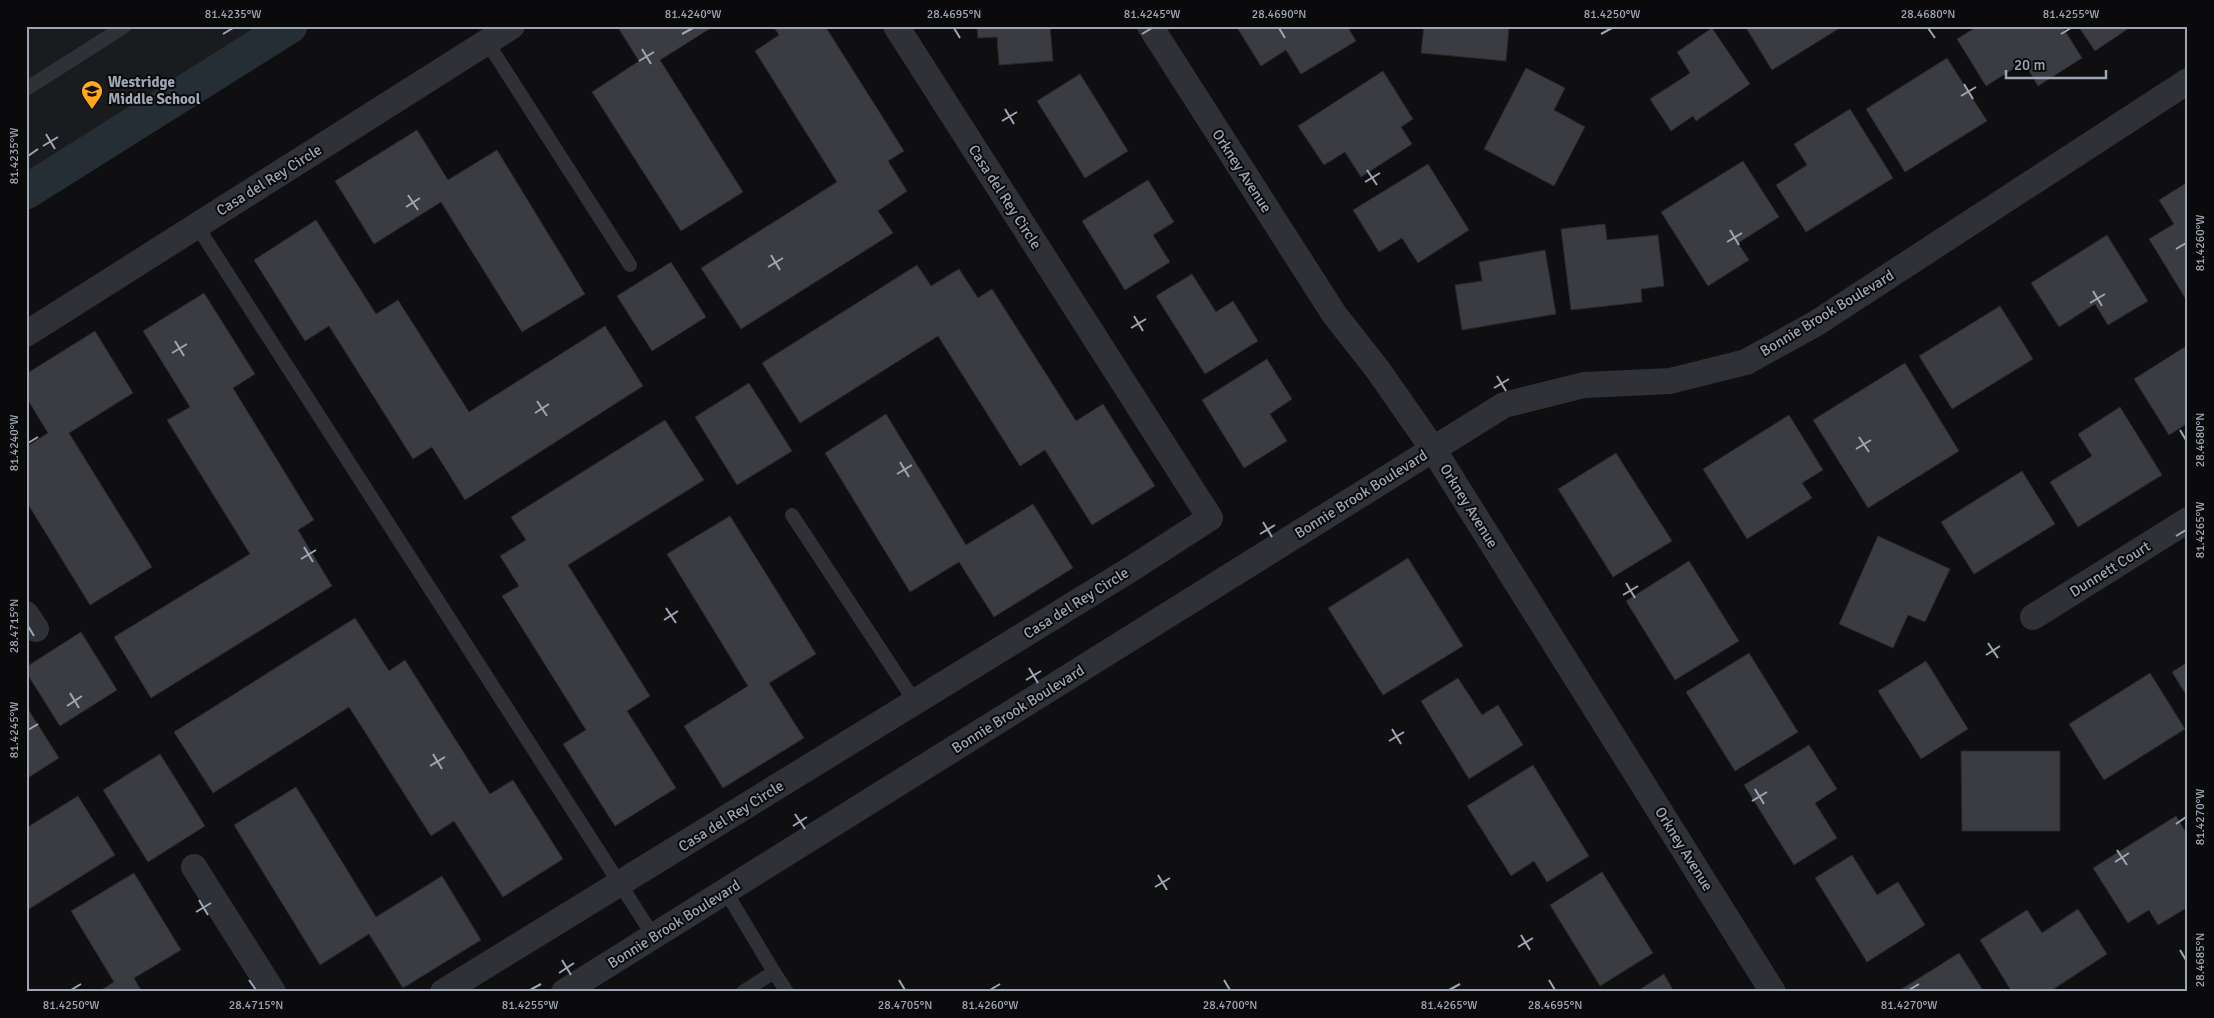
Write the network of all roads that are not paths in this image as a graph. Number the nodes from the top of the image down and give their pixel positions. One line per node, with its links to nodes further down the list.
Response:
1 (125, 26): 7 (lane)
2 (512, 26): 5 (street, Casa del Rey Circle)
3 (896, 26): 15 (street, Casa del Rey Circle)
4 (1151, 28): 11 (street, Orkney Avenue)
5 (487, 42): 8 (street, Casa del Rey Circle); 9 (lane)
6 (2188, 80): 11 (street, Bonnie Brook Boulevard)
7 (26, 89)
8 (197, 226): 10 (street, Casa del Rey Circle); 17 (lane)
9 (630, 265)
10 (26, 334)
11 (1433, 449): 18 (street, Bonnie Brook Boulevard); 26 (street, Orkney Avenue)
12 (792, 515): 15 (lane)
13 (2188, 520): 14 (street, Dunnett Court)
14 (2033, 617)
15 (915, 702): 17 (street, Casa del Rey Circle)
16 (194, 866): 21 (street)
17 (620, 884): 19 (lane); 22 (street, Casa del Rey Circle)
18 (726, 892): 19 (street, Bonnie Brook Boulevard); 20 (lane)
19 (654, 937): 23 (street, Bonnie Brook Boulevard)
20 (774, 972): 24 (lane); 25 (lane)
21 (273, 992)
22 (443, 992)
23 (564, 992)
24 (743, 992)
25 (787, 992)
26 (1773, 992)

